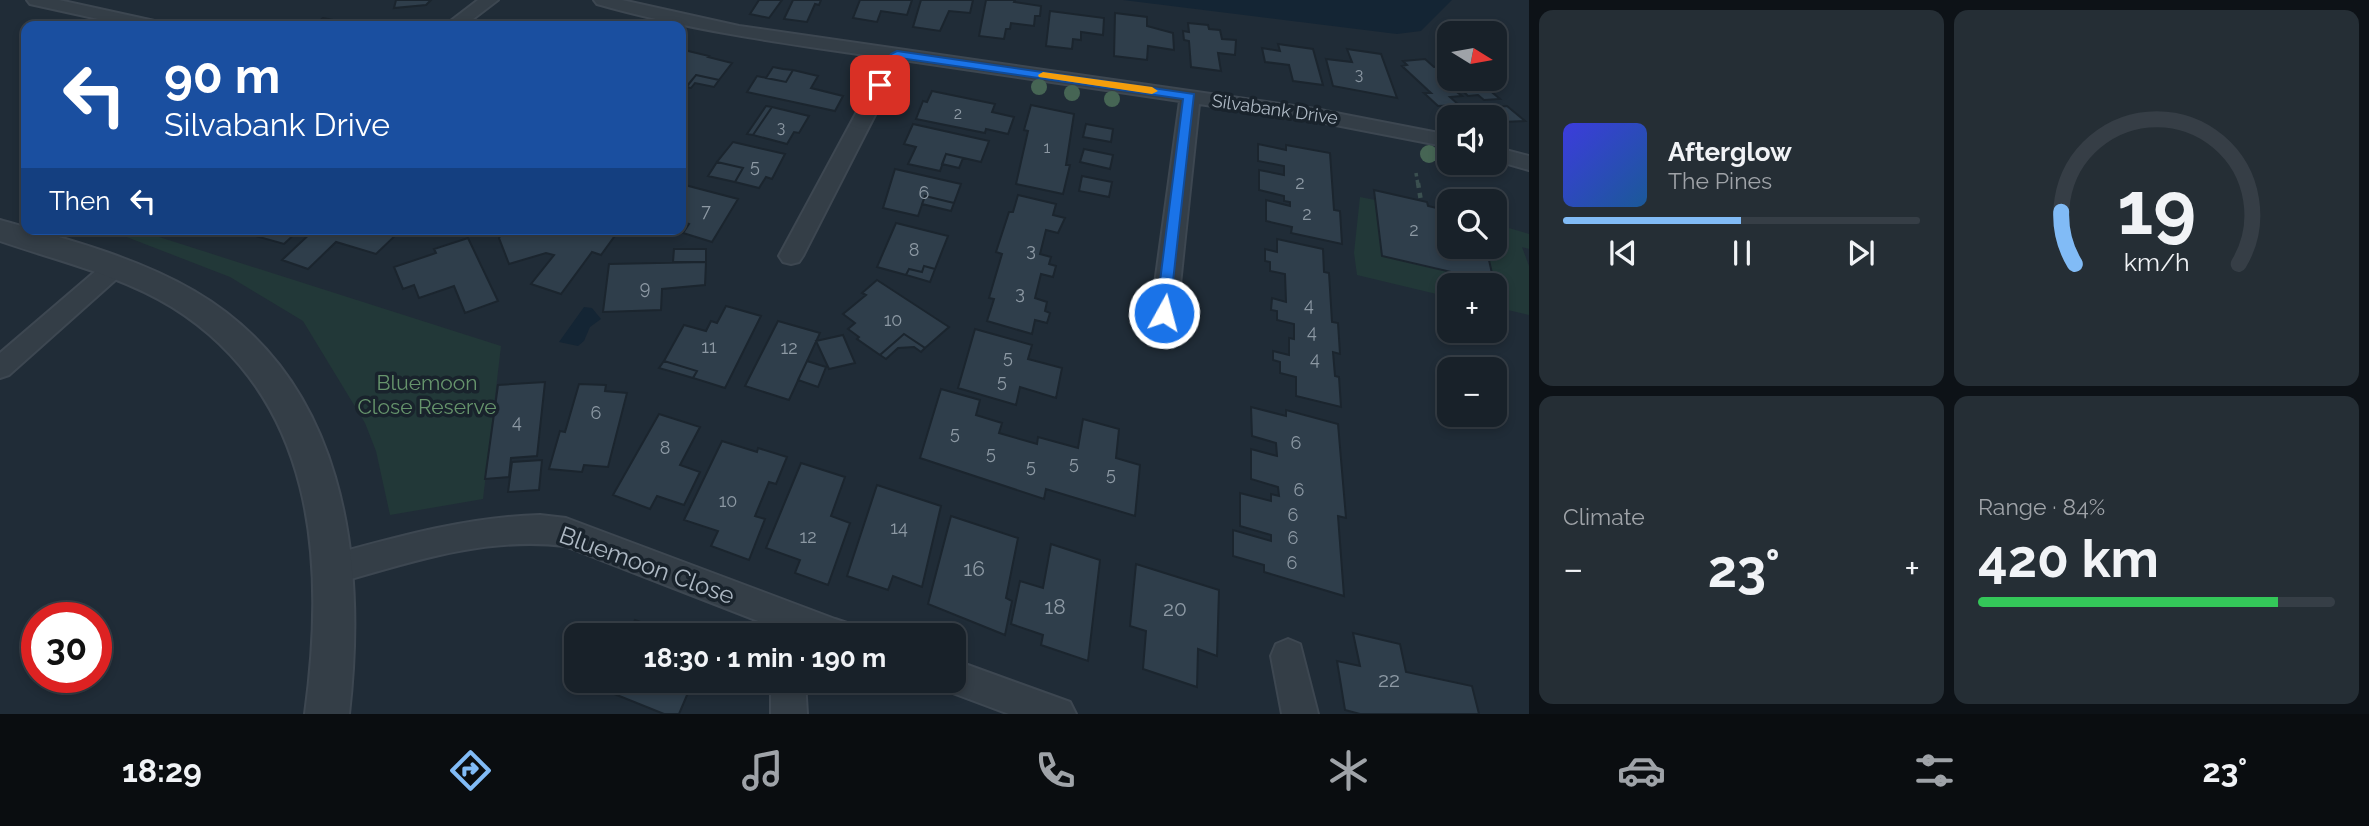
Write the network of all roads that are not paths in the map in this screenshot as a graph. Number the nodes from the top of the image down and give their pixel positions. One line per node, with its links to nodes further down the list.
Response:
1 (36, 0): 4 (street)
2 (489, 0): 5 (street)
3 (604, 0): 6 (street, Silvabank Drive)
4 (130, 21)
5 (460, 21)
6 (897, 54): 7 (street, Silvabank Drive); 12 (street)
7 (1190, 96): 8 (street, Silvabank Drive); 14 (street)
8 (1437, 138)
9 (1507, 157): 10 (street)
10 (1529, 163)
11 (0, 230): 13 (street)
12 (792, 257)
13 (113, 269): 15 (street); 16 (street)
14 (1164, 313)
15 (0, 368)
16 (331, 570): 17 (street, Bluemoon Close); 21 (street)
17 (786, 623)
18 (1288, 656): 24 (street)
19 (966, 681): 23 (street)
20 (788, 693): 22 (street)
21 (327, 714)
22 (789, 714)
23 (1058, 714)
24 (1300, 714)

